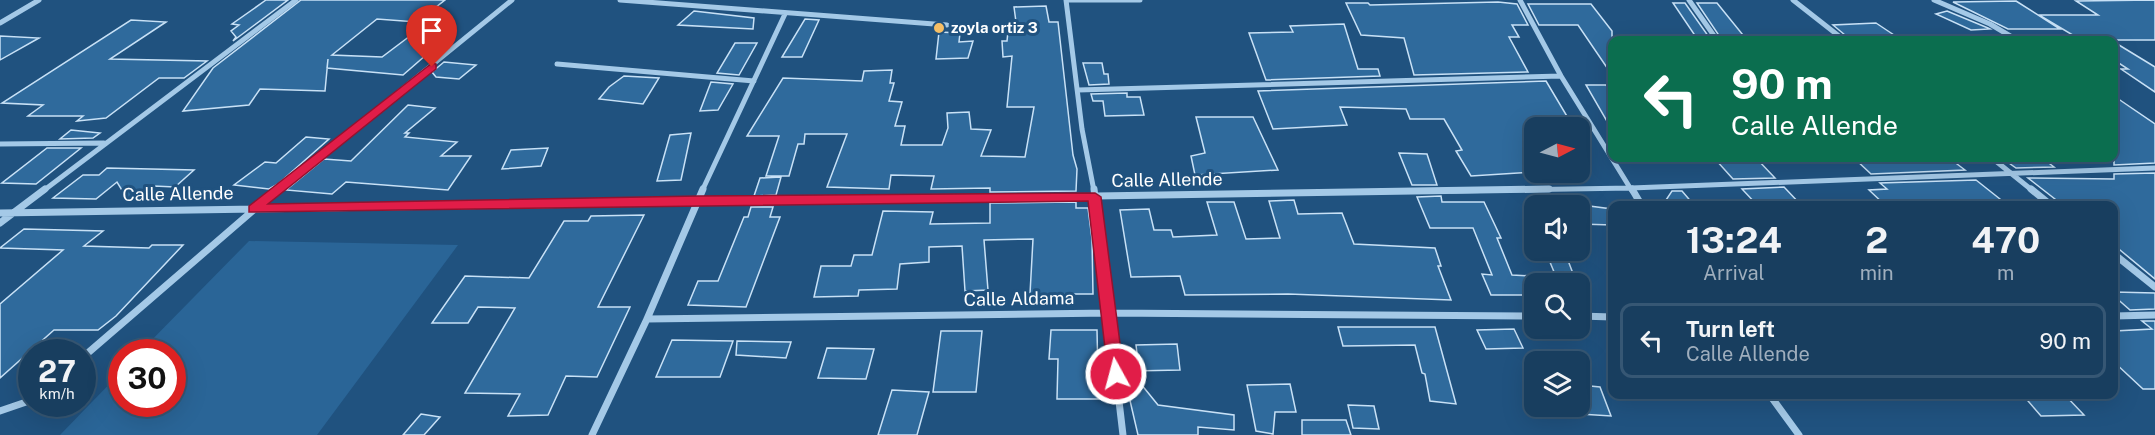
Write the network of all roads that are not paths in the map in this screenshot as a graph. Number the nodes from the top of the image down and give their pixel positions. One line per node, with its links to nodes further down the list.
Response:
1 (39, 0): 12 (street)
2 (296, 0): 21 (street)
3 (512, 0): 33 (street)
4 (620, 0): 11 (street)
5 (1066, 0): 6 (street); 20 (street)
6 (1140, 0)
7 (1520, 0): 18 (street)
8 (1689, 0): 14 (street)
9 (1793, 0): 15 (street)
10 (1934, 0): 16 (street)
11 (785, 14): 13 (street); 19 (street)
12 (0, 23)
13 (947, 25)
14 (1714, 36)
15 (1839, 36)
16 (2010, 36)
17 (557, 64): 19 (street)
18 (1561, 76): 20 (street); 23 (street)
19 (754, 81): 30 (street)
20 (1078, 90): 29 (street)
21 (105, 143): 22 (street); 34 (street)
22 (0, 144)
23 (1608, 151)
24 (1615, 162): 28 (street)
25 (1997, 162): 27 (street)
26 (2155, 168): 27 (street, Calle Allende)
27 (2013, 174): 28 (street, Calle Allende); 32 (street)
28 (1631, 188): 29 (street, Calle Allende); 31 (street)
29 (1095, 197): 30 (street, Calle Allende); 39 (street)
30 (698, 200): 33 (street, Calle Allende); 45 (street)
31 (1639, 201)
32 (2046, 201)
33 (254, 209): 34 (street, Calle Allende); 46 (street)
34 (14, 212): 35 (street, Calle Allende); 36 (street)
35 (0, 213)
36 (0, 223)
37 (2118, 257): 38 (street)
38 (2155, 287)
39 (1109, 313): 42 (street, Calle Aldama); 45 (street, Calle Aldama); 51 (street)
40 (2118, 315): 41 (street)
41 (2155, 315)
42 (1524, 316)
43 (1590, 316): 44 (street)
44 (1608, 316)
45 (647, 319): 50 (street)
46 (96, 346)
47 (1773, 399): 52 (street)
48 (18, 405): 49 (street)
49 (0, 411)
50 (592, 435)
51 (1123, 435)
52 (1799, 435)

